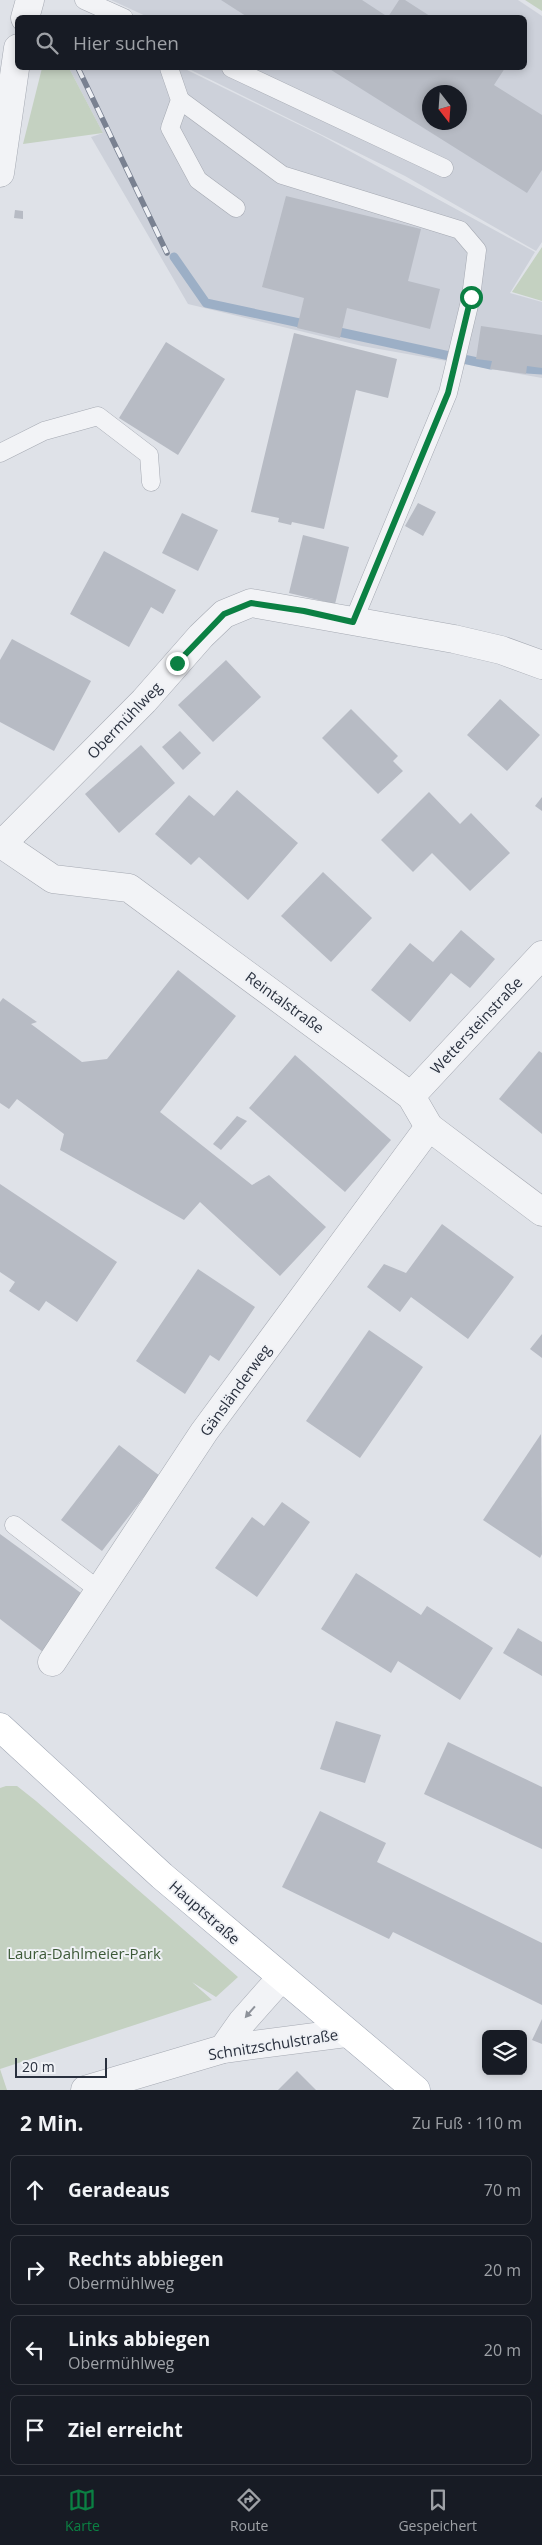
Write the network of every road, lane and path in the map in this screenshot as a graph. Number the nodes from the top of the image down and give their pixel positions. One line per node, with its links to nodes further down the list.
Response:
1 (30, 0): 3 (street)
2 (84, 0): 4 (lane)
3 (26, 15)
4 (117, 15)
5 (11, 50): 10 (street)
6 (169, 70): 8 (lane)
7 (235, 70): 9 (lane)
8 (180, 100): 11 (lane); 14 (lane)
9 (444, 168)
10 (0, 173)
11 (236, 208)
12 (0, 453): 13 (lane)
13 (151, 482)
14 (353, 622): 15 (street, Obermühlweg); 16 (street, Obermühlweg)
15 (542, 665)
16 (1, 844): 18 (street, Reintalstraße)
17 (542, 955): 18 (street, Wettersteinstraße)
18 (411, 1096): 19 (street, Reintalstraße)
19 (429, 1127): 20 (street, Reintalstraße); 22 (street, Gänsländerweg)
20 (542, 1212)
21 (14, 1525): 22 (lane)
22 (100, 1591): 23 (street, Gänsländerweg)
23 (52, 1662)
24 (0, 1727): 25 (main road, Hauptstraße)
25 (281, 1978): 26 (main road, Hauptstraße); 27 (street, one-way to 27)
26 (346, 2033): 27 (street, Schnitzschulstraße); 30 (main road, Hauptstraße)
27 (223, 2049): 28 (street, Schnitzschulstraße)
28 (114, 2086): 29 (street, Schnitzschulstraße)
29 (85, 2090)
30 (416, 2090)

